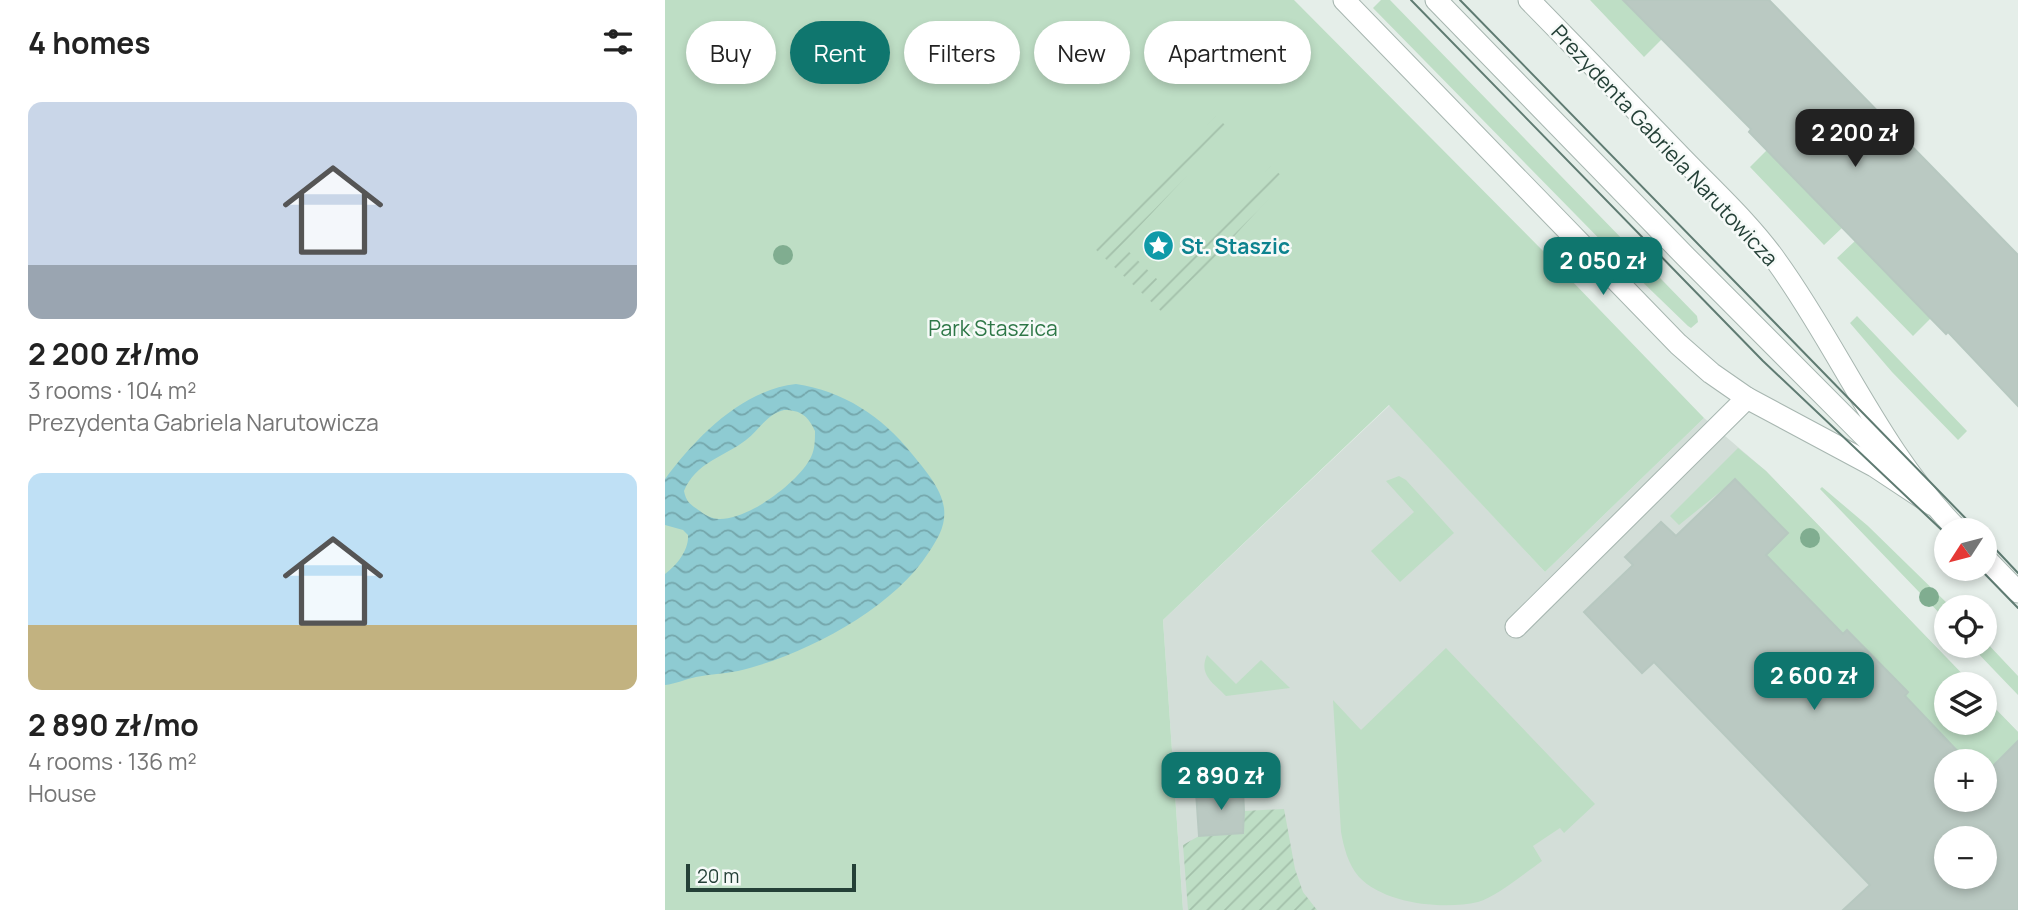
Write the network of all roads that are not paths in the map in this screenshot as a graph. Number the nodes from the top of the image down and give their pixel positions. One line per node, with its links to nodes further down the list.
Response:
1 (1344, 0): 4 (street, Prezydenta Gabriela Narutowicza)
2 (1436, 0): 5 (street)
3 (1529, 0): 5 (street, Prezydenta Gabriela Narutowicza)
4 (1747, 398): 5 (street, Prezydenta Gabriela Narutowicza); 9 (street)
5 (1933, 505): 6 (street, Prezydenta Gabriela Narutowicza)
6 (1946, 518)
7 (1997, 570): 8 (street)
8 (2018, 592)
9 (1516, 627)

